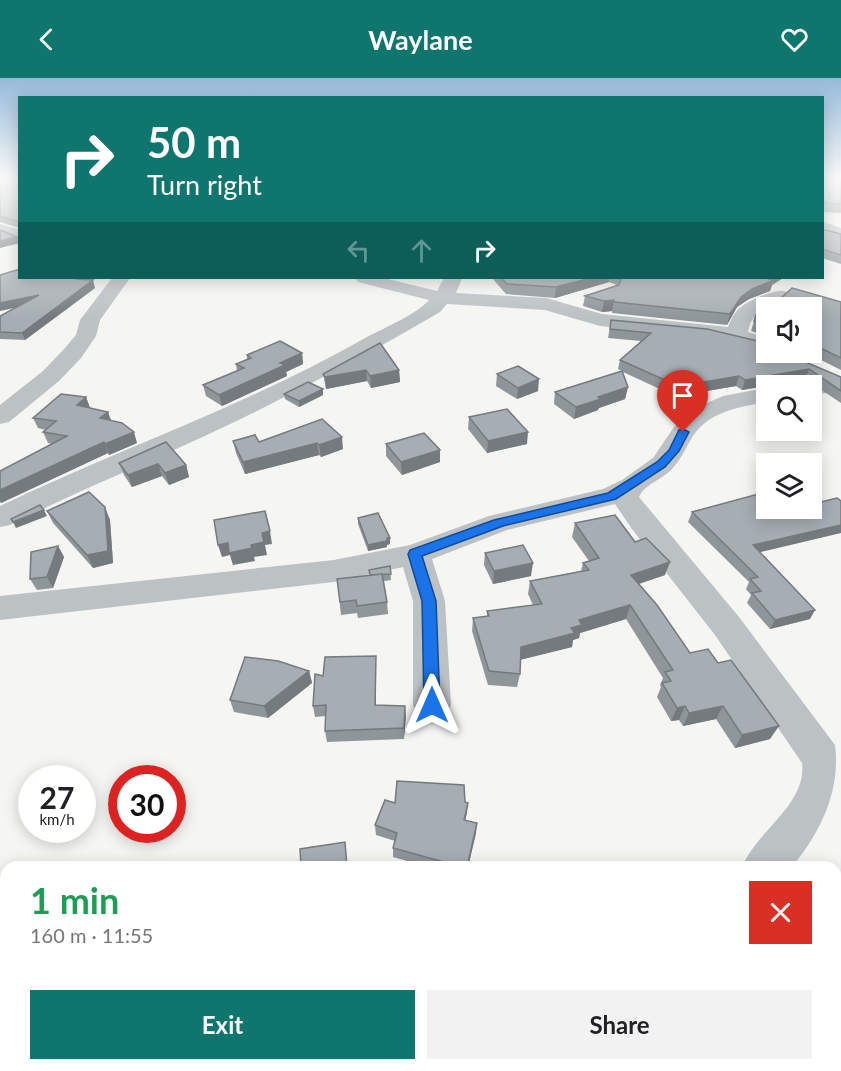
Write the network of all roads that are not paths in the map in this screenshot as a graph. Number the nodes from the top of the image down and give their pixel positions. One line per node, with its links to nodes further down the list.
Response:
1 (824, 228): 3 (street)
2 (0, 230): 4 (street)
3 (841, 234)
4 (18, 235)
5 (120, 279): 16 (street)
6 (372, 279): 7 (street)
7 (448, 288): 10 (street); 18 (street)
8 (778, 295): 11 (street)
9 (587, 297): 10 (street)
10 (557, 306): 11 (street)
11 (737, 335): 12 (street)
12 (756, 342)
13 (822, 380): 14 (street)
14 (841, 383)
15 (756, 397): 17 (street)
16 (0, 417)
17 (629, 487): 19 (street); 22 (street)
18 (0, 518)
19 (415, 554): 20 (street); 21 (street)
20 (0, 608)
21 (432, 705)
22 (769, 861)

